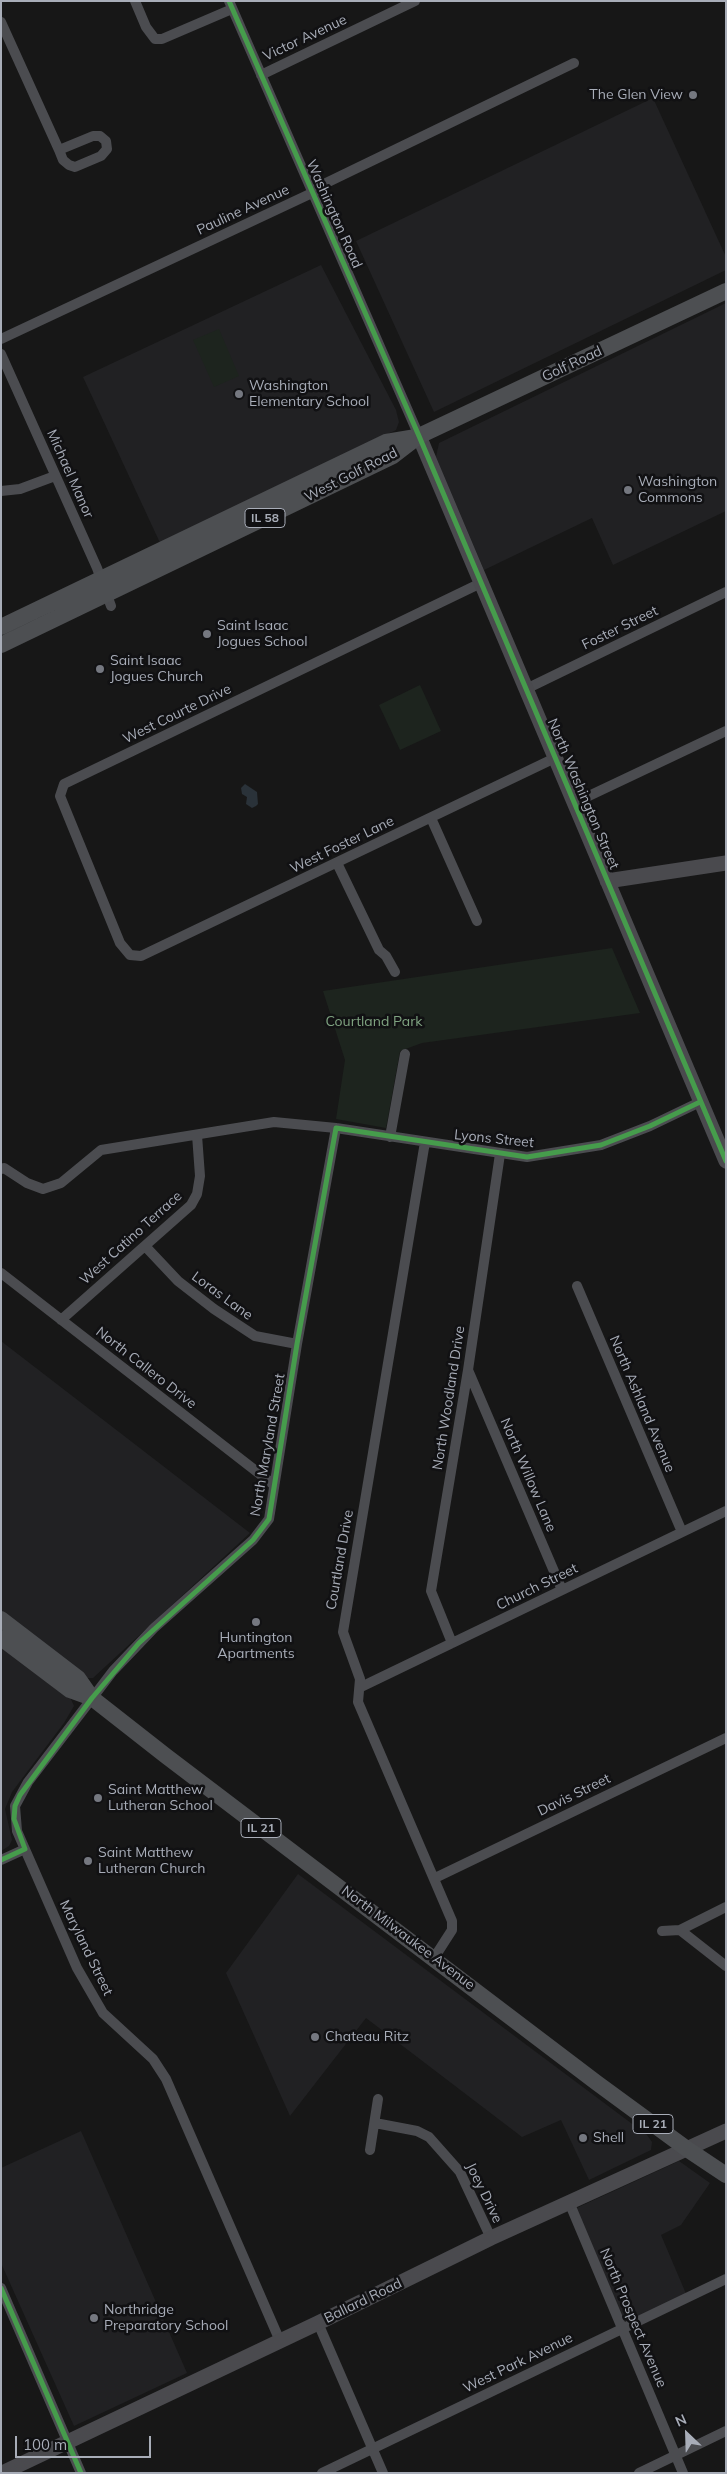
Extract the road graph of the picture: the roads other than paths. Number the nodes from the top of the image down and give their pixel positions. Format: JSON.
{"nodes":[{"id":1,"x":135,"y":1,"type":"edge"},
{"id":2,"x":415,"y":1,"type":"edge"},
{"id":3,"x":230,"y":5,"type":"edge"},
{"id":4,"x":2,"y":25,"type":"edge"},
{"id":5,"x":574,"y":63,"type":"dead end"},
{"id":6,"x":261,"y":75,"type":"junction"},
{"id":7,"x":59,"y":150,"type":"dead end"},
{"id":8,"x":312,"y":193,"type":"junction"},
{"id":9,"x":726,"y":291,"type":"edge"},
{"id":10,"x":1,"y":340,"type":"edge"},
{"id":11,"x":1,"y":354,"type":"edge"},
{"id":12,"x":419,"y":436,"type":"junction"},
{"id":13,"x":55,"y":476,"type":"junction"},
{"id":14,"x":1,"y":491,"type":"edge"},
{"id":15,"x":481,"y":583,"type":"junction"},
{"id":16,"x":726,"y":592,"type":"edge"},
{"id":17,"x":106,"y":593,"type":"junction"},
{"id":18,"x":1,"y":626,"type":"edge"},
{"id":19,"x":1,"y":645,"type":"edge"},
{"id":20,"x":526,"y":689,"type":"junction"},
{"id":21,"x":726,"y":731,"type":"edge"},
{"id":22,"x":555,"y":758,"type":"junction"},
{"id":23,"x":574,"y":804,"type":"junction"},
{"id":24,"x":431,"y":818,"type":"junction"},
{"id":25,"x":337,"y":863,"type":"junction"},
{"id":26,"x":726,"y":863,"type":"edge"},
{"id":27,"x":607,"y":881,"type":"junction"},
{"id":28,"x":478,"y":921,"type":"dead end"},
{"id":29,"x":141,"y":956,"type":"joint"},
{"id":30,"x":394,"y":972,"type":"dead end"},
{"id":31,"x":405,"y":1054,"type":"dead end"},
{"id":32,"x":700,"y":1102,"type":"junction"},
{"id":33,"x":336,"y":1128,"type":"junction"},
{"id":34,"x":197,"y":1135,"type":"junction"},
{"id":35,"x":390,"y":1137,"type":"junction"},
{"id":36,"x":425,"y":1142,"type":"junction"},
{"id":37,"x":500,"y":1154,"type":"junction"},
{"id":38,"x":726,"y":1161,"type":"edge"},
{"id":39,"x":1,"y":1169,"type":"edge"},
{"id":40,"x":145,"y":1246,"type":"junction"},
{"id":41,"x":1,"y":1273,"type":"edge"},
{"id":42,"x":577,"y":1286,"type":"dead end"},
{"id":43,"x":61,"y":1320,"type":"junction"},
{"id":44,"x":297,"y":1344,"type":"junction"},
{"id":45,"x":468,"y":1370,"type":"junction"},
{"id":46,"x":274,"y":1485,"type":"junction"},
{"id":47,"x":726,"y":1511,"type":"edge"},
{"id":48,"x":682,"y":1532,"type":"junction"},
{"id":49,"x":562,"y":1590,"type":"junction"},
{"id":50,"x":1,"y":1619,"type":"edge"},
{"id":51,"x":1,"y":1638,"type":"edge"},
{"id":52,"x":452,"y":1643,"type":"junction"},
{"id":53,"x":361,"y":1687,"type":"junction"},
{"id":54,"x":92,"y":1698,"type":"junction"},
{"id":55,"x":726,"y":1738,"type":"edge"},
{"id":56,"x":25,"y":1849,"type":"junction"},
{"id":57,"x":1,"y":1860,"type":"edge"},
{"id":58,"x":435,"y":1878,"type":"junction"},
{"id":59,"x":726,"y":1908,"type":"edge"},
{"id":60,"x":662,"y":1930,"type":"dead end"},
{"id":61,"x":680,"y":1930,"type":"junction"},
{"id":62,"x":434,"y":1958,"type":"junction"},
{"id":63,"x":726,"y":1966,"type":"edge"},
{"id":64,"x":378,"y":2099,"type":"dead end"},
{"id":65,"x":375,"y":2123,"type":"junction"},
{"id":66,"x":726,"y":2131,"type":"edge"},
{"id":67,"x":687,"y":2149,"type":"junction"},
{"id":68,"x":370,"y":2150,"type":"dead end"},
{"id":69,"x":726,"y":2175,"type":"edge"},
{"id":70,"x":569,"y":2202,"type":"junction"},
{"id":71,"x":491,"y":2238,"type":"junction"},
{"id":72,"x":726,"y":2279,"type":"edge"},
{"id":73,"x":1,"y":2288,"type":"edge"},
{"id":74,"x":318,"y":2323,"type":"junction"},
{"id":75,"x":623,"y":2328,"type":"junction"},
{"id":76,"x":280,"y":2341,"type":"junction"},
{"id":77,"x":726,"y":2431,"type":"edge"},
{"id":78,"x":67,"y":2441,"type":"junction"},
{"id":79,"x":372,"y":2448,"type":"junction"},
{"id":80,"x":675,"y":2455,"type":"junction"},
{"id":81,"x":2,"y":2473,"type":"edge"},
{"id":82,"x":80,"y":2473,"type":"edge"},
{"id":83,"x":322,"y":2473,"type":"edge"},
{"id":84,"x":383,"y":2473,"type":"edge"},
{"id":85,"x":639,"y":2473,"type":"edge"},
{"id":86,"x":683,"y":2473,"type":"edge"}],
"edges":[{"from":1,"to":3,"type":"street"},
{"from":2,"to":6,"type":"street","name":"Victor Avenue"},
{"from":3,"to":6,"type":"street","name":"Washington Road"},
{"from":4,"to":7,"type":"street"},
{"from":5,"to":8,"type":"street","name":"Pauline Avenue"},
{"from":6,"to":8,"type":"street","name":"Washington Road"},
{"from":8,"to":10,"type":"street","name":"Pauline Avenue"},
{"from":8,"to":12,"type":"street","name":"Washington Road"},
{"from":9,"to":12,"type":"main road","name":"Golf Road","number":"IL 58"},
{"from":11,"to":13,"type":"street","name":"Michael Manor"},
{"from":12,"to":15,"type":"street","name":"North Washington Street"},
{"from":12,"to":17,"type":"main road","name":"West Golf Road","number":"IL 58"},
{"from":13,"to":14,"type":"street"},
{"from":13,"to":17,"type":"street","name":"Michael Manor"},
{"from":15,"to":20,"type":"street","name":"North Washington Street"},
{"from":15,"to":29,"type":"street","name":"West Courte Drive"},
{"from":16,"to":20,"type":"street","name":"Foster Street"},
{"from":17,"to":18,"type":"main road","name":"West Golf Road","number":"IL 58"},
{"from":17,"to":19,"type":"main road","name":"West Golf Road","number":"IL 58"},
{"from":20,"to":22,"type":"street","name":"North Washington Street"},
{"from":21,"to":23,"type":"street"},
{"from":22,"to":23,"type":"street","name":"North Washington Street"},
{"from":22,"to":24,"type":"street","name":"West Foster Lane"},
{"from":23,"to":27,"type":"street","name":"North Washington Street"},
{"from":24,"to":25,"type":"street","name":"West Foster Lane"},
{"from":24,"to":28,"type":"street"},
{"from":25,"to":29,"type":"street","name":"West Foster Lane"},
{"from":25,"to":30,"type":"street"},
{"from":26,"to":27,"type":"street"},
{"from":27,"to":32,"type":"street","name":"North Washington Street"},
{"from":31,"to":35,"type":"street"},
{"from":32,"to":37,"type":"street","name":"Lyons Street"},
{"from":32,"to":38,"type":"street","name":"North Washington Street"},
{"from":33,"to":34,"type":"street","name":"Lyons Street"},
{"from":33,"to":35,"type":"street","name":"Lyons Street"},
{"from":33,"to":44,"type":"street","name":"North Maryland Street"},
{"from":34,"to":39,"type":"street","name":"Lyons Street"},
{"from":34,"to":40,"type":"street","name":"West Catino Terrace"},
{"from":35,"to":36,"type":"street","name":"Lyons Street"},
{"from":36,"to":37,"type":"street","name":"Lyons Street"},
{"from":36,"to":53,"type":"street","name":"Courtland Drive"},
{"from":37,"to":45,"type":"street","name":"North Woodland Drive"},
{"from":40,"to":43,"type":"street","name":"West Catino Terrace"},
{"from":40,"to":44,"type":"street","name":"Loras Lane"},
{"from":41,"to":43,"type":"street","name":"North Callero Drive"},
{"from":42,"to":48,"type":"street","name":"North Ashland Avenue"},
{"from":43,"to":46,"type":"street","name":"North Callero Drive"},
{"from":44,"to":46,"type":"street","name":"North Maryland Street"},
{"from":45,"to":49,"type":"street","name":"North Willow Lane"},
{"from":45,"to":52,"type":"street","name":"North Woodland Drive"},
{"from":46,"to":54,"type":"street","name":"North Maryland Street"},
{"from":47,"to":48,"type":"street","name":"Church Street"},
{"from":48,"to":49,"type":"street","name":"Church Street"},
{"from":49,"to":52,"type":"street","name":"Church Street"},
{"from":50,"to":54,"type":"main road","name":"North Milwaukee Avenue","number":"IL 21"},
{"from":51,"to":54,"type":"main road","name":"North Milwaukee Avenue","number":"IL 21"},
{"from":52,"to":53,"type":"street","name":"Church Street"},
{"from":53,"to":58,"type":"street","name":"Courtland Drive"},
{"from":54,"to":56,"type":"street","name":"Maryland Street"},
{"from":54,"to":62,"type":"main road","name":"North Milwaukee Avenue","number":"IL 21"},
{"from":55,"to":58,"type":"street","name":"Davis Street"},
{"from":56,"to":57,"type":"street"},
{"from":56,"to":76,"type":"street","name":"Maryland Street"},
{"from":58,"to":62,"type":"street","name":"Courtland Drive"},
{"from":59,"to":61,"type":"street"},
{"from":60,"to":61,"type":"street"},
{"from":61,"to":63,"type":"street"},
{"from":62,"to":67,"type":"main road","name":"North Milwaukee Avenue","number":"IL 21"},
{"from":64,"to":65,"type":"street"},
{"from":65,"to":68,"type":"street"},
{"from":65,"to":71,"type":"street","name":"Joey Drive"},
{"from":66,"to":67,"type":"street","name":"Ballard Road"},
{"from":67,"to":69,"type":"main road","name":"North Milwaukee Avenue","number":"IL 21"},
{"from":67,"to":70,"type":"street","name":"Ballard Road"},
{"from":70,"to":71,"type":"street","name":"Ballard Road"},
{"from":70,"to":75,"type":"street","name":"North Prospect Avenue"},
{"from":71,"to":74,"type":"street","name":"Ballard Road"},
{"from":72,"to":75,"type":"street","name":"West Park Avenue"},
{"from":73,"to":78,"type":"street"},
{"from":74,"to":76,"type":"street","name":"Ballard Road"},
{"from":74,"to":79,"type":"street"},
{"from":75,"to":79,"type":"street","name":"West Park Avenue"},
{"from":75,"to":80,"type":"street","name":"North Prospect Avenue"},
{"from":76,"to":78,"type":"street","name":"Ballard Road"},
{"from":77,"to":80,"type":"street"},
{"from":78,"to":81,"type":"street","name":"Ballard Road"},
{"from":78,"to":82,"type":"street"},
{"from":79,"to":83,"type":"street","name":"West Park Avenue"},
{"from":79,"to":84,"type":"street"},
{"from":80,"to":85,"type":"street"},
{"from":80,"to":86,"type":"street","name":"North Prospect Avenue"}]}
